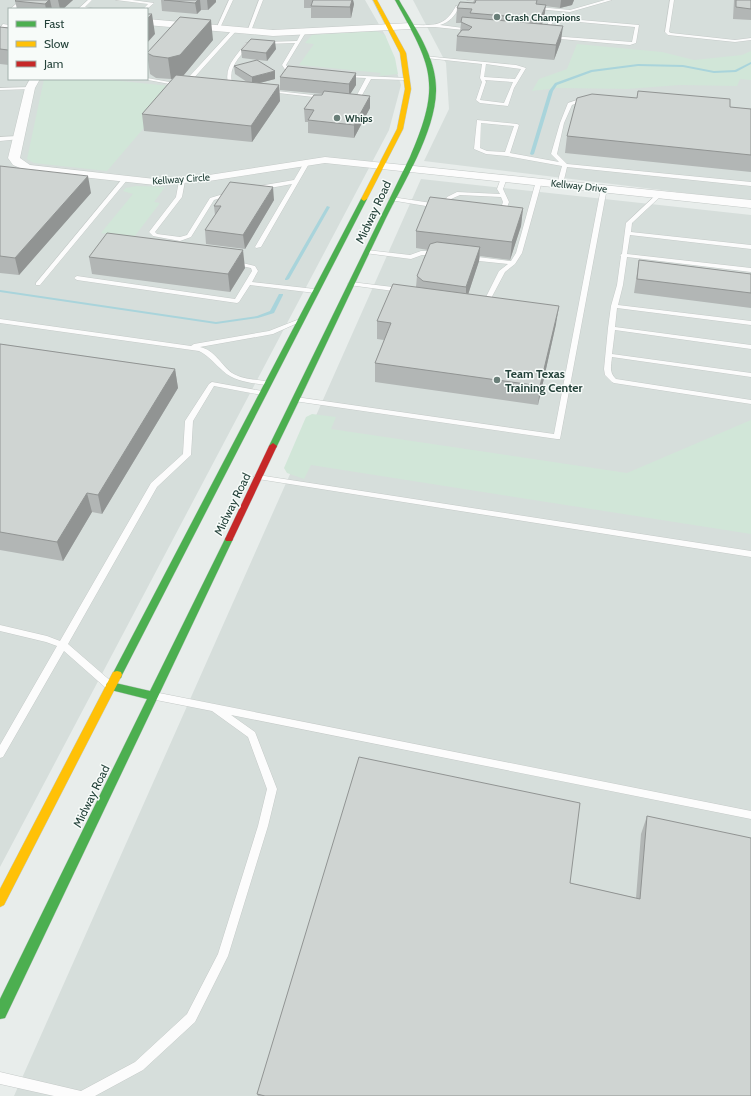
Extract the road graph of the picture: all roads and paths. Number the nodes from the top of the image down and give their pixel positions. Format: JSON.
{"nodes":[{"id":1,"x":24,"y":0,"type":"edge"},
{"id":2,"x":90,"y":0,"type":"edge"},
{"id":3,"x":118,"y":0,"type":"edge"},
{"id":4,"x":231,"y":0,"type":"edge"},
{"id":5,"x":261,"y":0,"type":"edge"},
{"id":6,"x":375,"y":0,"type":"edge"},
{"id":7,"x":397,"y":0,"type":"edge"},
{"id":8,"x":469,"y":0,"type":"edge"},
{"id":9,"x":503,"y":0,"type":"edge"},
{"id":10,"x":525,"y":0,"type":"edge"},
{"id":11,"x":610,"y":0,"type":"edge"},
{"id":12,"x":672,"y":0,"type":"edge"},
{"id":13,"x":457,"y":7,"type":"edge"},
{"id":14,"x":13,"y":8,"type":"edge"},
{"id":15,"x":80,"y":8,"type":"edge"},
{"id":16,"x":146,"y":8,"type":"edge"},
{"id":17,"x":148,"y":22,"type":"edge"},
{"id":18,"x":8,"y":26,"type":"edge"},
{"id":19,"x":410,"y":26,"type":"junction"},
{"id":20,"x":435,"y":26,"type":"junction"},
{"id":21,"x":390,"y":27,"type":"junction"},
{"id":22,"x":218,"y":28,"type":"junction"},
{"id":23,"x":0,"y":30,"type":"edge"},
{"id":24,"x":234,"y":30,"type":"junction"},
{"id":25,"x":249,"y":31,"type":"junction"},
{"id":26,"x":476,"y":31,"type":"edge"},
{"id":27,"x":304,"y":32,"type":"junction"},
{"id":28,"x":536,"y":36,"type":"edge"},
{"id":29,"x":544,"y":37,"type":"junction"},
{"id":30,"x":751,"y":39,"type":"edge"},
{"id":31,"x":298,"y":42,"type":"junction"},
{"id":32,"x":426,"y":57,"type":"junction"},
{"id":33,"x":484,"y":62,"type":"junction"},
{"id":34,"x":303,"y":72,"type":"edge"},
{"id":35,"x":340,"y":75,"type":"edge"},
{"id":36,"x":369,"y":78,"type":"junction"},
{"id":37,"x":482,"y":78,"type":"junction"},
{"id":38,"x":406,"y":79,"type":"junction"},
{"id":39,"x":148,"y":80,"type":"edge"},
{"id":40,"x":516,"y":81,"type":"junction"},
{"id":41,"x":32,"y":83,"type":"edge"},
{"id":42,"x":240,"y":88,"type":"edge"},
{"id":43,"x":0,"y":89,"type":"edge"},
{"id":44,"x":263,"y":90,"type":"edge"},
{"id":45,"x":326,"y":97,"type":"edge"},
{"id":46,"x":594,"y":98,"type":"edge"},
{"id":47,"x":349,"y":100,"type":"edge"},
{"id":48,"x":18,"y":138,"type":"junction"},
{"id":49,"x":0,"y":139,"type":"edge"},
{"id":50,"x":507,"y":154,"type":"junction"},
{"id":51,"x":307,"y":162,"type":"junction"},
{"id":52,"x":565,"y":164,"type":"junction"},
{"id":53,"x":380,"y":165,"type":"junction"},
{"id":54,"x":408,"y":167,"type":"junction"},
{"id":55,"x":504,"y":178,"type":"junction"},
{"id":56,"x":125,"y":179,"type":"junction"},
{"id":57,"x":297,"y":180,"type":"junction"},
{"id":58,"x":182,"y":181,"type":"junction"},
{"id":59,"x":539,"y":182,"type":"junction"},
{"id":60,"x":560,"y":184,"type":"junction"},
{"id":61,"x":751,"y":184,"type":"edge"},
{"id":62,"x":604,"y":188,"type":"junction"},
{"id":63,"x":253,"y":190,"type":"edge"},
{"id":64,"x":238,"y":193,"type":"edge"},
{"id":65,"x":660,"y":194,"type":"junction"},
{"id":66,"x":504,"y":196,"type":"junction"},
{"id":67,"x":392,"y":199,"type":"junction"},
{"id":68,"x":751,"y":204,"type":"edge"},
{"id":69,"x":444,"y":209,"type":"junction"},
{"id":70,"x":451,"y":210,"type":"edge"},
{"id":71,"x":492,"y":214,"type":"edge"},
{"id":72,"x":627,"y":233,"type":"junction"},
{"id":73,"x":258,"y":247,"type":"dead end"},
{"id":74,"x":751,"y":247,"type":"edge"},
{"id":75,"x":367,"y":252,"type":"junction"},
{"id":76,"x":443,"y":254,"type":"edge"},
{"id":77,"x":623,"y":255,"type":"junction"},
{"id":78,"x":466,"y":257,"type":"edge"},
{"id":79,"x":230,"y":262,"type":"edge"},
{"id":80,"x":513,"y":263,"type":"junction"},
{"id":81,"x":751,"y":270,"type":"edge"},
{"id":82,"x":77,"y":278,"type":"dead end"},
{"id":83,"x":248,"y":283,"type":"junction"},
{"id":84,"x":38,"y":284,"type":"dead end"},
{"id":85,"x":351,"y":284,"type":"junction"},
{"id":86,"x":315,"y":291,"type":"junction"},
{"id":87,"x":406,"y":293,"type":"edge"},
{"id":88,"x":614,"y":306,"type":"junction"},
{"id":89,"x":481,"y":307,"type":"edge"},
{"id":90,"x":0,"y":321,"type":"edge"},
{"id":91,"x":299,"y":321,"type":"junction"},
{"id":92,"x":751,"y":323,"type":"edge"},
{"id":93,"x":611,"y":328,"type":"junction"},
{"id":94,"x":186,"y":347,"type":"junction"},
{"id":95,"x":751,"y":347,"type":"edge"},
{"id":96,"x":608,"y":355,"type":"junction"},
{"id":97,"x":751,"y":374,"type":"edge"},
{"id":98,"x":267,"y":384,"type":"junction"},
{"id":99,"x":262,"y":393,"type":"junction"},
{"id":100,"x":276,"y":395,"type":"dead end"},
{"id":101,"x":293,"y":398,"type":"junction"},
{"id":102,"x":751,"y":402,"type":"edge"},
{"id":103,"x":258,"y":477,"type":"junction"},
{"id":104,"x":751,"y":554,"type":"edge"},
{"id":105,"x":0,"y":628,"type":"edge"},
{"id":106,"x":63,"y":645,"type":"junction"},
{"id":107,"x":111,"y":686,"type":"junction"},
{"id":108,"x":153,"y":696,"type":"junction"},
{"id":109,"x":212,"y":708,"type":"junction"},
{"id":110,"x":0,"y":754,"type":"edge"},
{"id":111,"x":751,"y":816,"type":"edge"},
{"id":112,"x":0,"y":902,"type":"edge"},
{"id":113,"x":0,"y":1013,"type":"edge"},
{"id":114,"x":0,"y":1078,"type":"edge"},
{"id":115,"x":80,"y":1096,"type":"edge"},
{"id":116,"x":83,"y":1096,"type":"edge"}],
"edges":[{"from":1,"to":14,"type":"lane"},
{"from":2,"to":15,"type":"lane"},
{"from":3,"to":16,"type":"lane"},
{"from":4,"to":22,"type":"lane"},
{"from":5,"to":25,"type":"lane"},
{"from":6,"to":21,"type":"main road","name":"Midway Road"},
{"from":7,"to":19,"type":"main road","name":"Midway Road"},
{"from":8,"to":9,"type":"lane"},
{"from":10,"to":11,"type":"lane"},
{"from":12,"to":30,"type":"lane"},
{"from":13,"to":20,"type":"lane"},
{"from":17,"to":22,"type":"street"},
{"from":18,"to":23,"type":"lane"},
{"from":19,"to":20,"type":"lane"},
{"from":19,"to":21,"type":"street"},
{"from":19,"to":32,"type":"main road","name":"Midway Road"},
{"from":20,"to":26,"type":"lane"},
{"from":21,"to":27,"type":"street"},
{"from":21,"to":38,"type":"main road","name":"Midway Road"},
{"from":22,"to":24,"type":"street"},
{"from":24,"to":25,"type":"street"},
{"from":24,"to":39,"type":"lane"},
{"from":25,"to":27,"type":"street"},
{"from":27,"to":31,"type":"lane"},
{"from":28,"to":29,"type":"lane"},
{"from":29,"to":29,"type":"lane"},
{"from":31,"to":34,"type":"lane"},
{"from":31,"to":42,"type":"lane"},
{"from":32,"to":33,"type":"lane"},
{"from":32,"to":54,"type":"main road","name":"Midway Road"},
{"from":33,"to":37,"type":"lane"},
{"from":33,"to":40,"type":"lane"},
{"from":35,"to":36,"type":"lane"},
{"from":36,"to":38,"type":"lane"},
{"from":36,"to":47,"type":"lane"},
{"from":37,"to":40,"type":"lane"},
{"from":37,"to":40,"type":"lane"},
{"from":38,"to":53,"type":"main road","name":"Midway Road"},
{"from":41,"to":43,"type":"lane"},
{"from":41,"to":48,"type":"street","name":"Kellway Circle"},
{"from":44,"to":45,"type":"lane"},
{"from":46,"to":52,"type":"lane"},
{"from":48,"to":49,"type":"lane"},
{"from":48,"to":56,"type":"street","name":"Kellway Circle"},
{"from":50,"to":50,"type":"lane"},
{"from":50,"to":52,"type":"lane"},
{"from":51,"to":53,"type":"street","name":"Kellway Circle"},
{"from":51,"to":57,"type":"lane"},
{"from":51,"to":58,"type":"street","name":"Kellway Circle"},
{"from":52,"to":60,"type":"lane"},
{"from":52,"to":61,"type":"lane"},
{"from":53,"to":54,"type":"street","name":"Kellway Circle"},
{"from":53,"to":86,"type":"main road","name":"Midway Road"},
{"from":54,"to":55,"type":"street","name":"Kellway Drive"},
{"from":54,"to":67,"type":"main road","name":"Midway Road"},
{"from":55,"to":59,"type":"street","name":"Kellway Drive"},
{"from":55,"to":66,"type":"lane"},
{"from":56,"to":58,"type":"street","name":"Kellway Circle"},
{"from":56,"to":84,"type":"lane"},
{"from":57,"to":63,"type":"lane"},
{"from":57,"to":73,"type":"lane"},
{"from":58,"to":64,"type":"lane"},
{"from":59,"to":60,"type":"street","name":"Kellway Drive"},
{"from":59,"to":80,"type":"lane"},
{"from":60,"to":62,"type":"street","name":"Kellway Drive"},
{"from":62,"to":65,"type":"street","name":"Kellway Drive"},
{"from":62,"to":101,"type":"lane"},
{"from":65,"to":68,"type":"street","name":"Kellway Drive"},
{"from":65,"to":72,"type":"lane"},
{"from":66,"to":69,"type":"lane"},
{"from":66,"to":71,"type":"lane"},
{"from":67,"to":69,"type":"lane"},
{"from":67,"to":75,"type":"main road","name":"Midway Road"},
{"from":69,"to":70,"type":"lane"},
{"from":72,"to":74,"type":"lane"},
{"from":72,"to":77,"type":"lane"},
{"from":75,"to":76,"type":"lane"},
{"from":75,"to":85,"type":"main road","name":"Midway Road"},
{"from":77,"to":81,"type":"lane"},
{"from":77,"to":88,"type":"lane"},
{"from":78,"to":80,"type":"lane"},
{"from":79,"to":83,"type":"lane"},
{"from":80,"to":89,"type":"lane"},
{"from":82,"to":83,"type":"lane"},
{"from":83,"to":86,"type":"lane"},
{"from":85,"to":87,"type":"lane"},
{"from":85,"to":101,"type":"main road","name":"Midway Road"},
{"from":86,"to":91,"type":"main road","name":"Midway Road"},
{"from":88,"to":92,"type":"lane"},
{"from":88,"to":93,"type":"lane"},
{"from":90,"to":94,"type":"lane"},
{"from":91,"to":94,"type":"lane"},
{"from":91,"to":98,"type":"main road","name":"Midway Road"},
{"from":93,"to":95,"type":"lane"},
{"from":93,"to":96,"type":"lane"},
{"from":94,"to":98,"type":"lane"},
{"from":96,"to":97,"type":"lane"},
{"from":96,"to":102,"type":"lane"},
{"from":98,"to":99,"type":"main road","name":"Midway Road"},
{"from":99,"to":100,"type":"main road"},
{"from":99,"to":106,"type":"lane"},
{"from":99,"to":107,"type":"main road","name":"Midway Road"},
{"from":101,"to":103,"type":"main road","name":"Midway Road"},
{"from":103,"to":104,"type":"lane"},
{"from":103,"to":108,"type":"main road","name":"Midway Road"},
{"from":105,"to":106,"type":"lane"},
{"from":106,"to":107,"type":"lane"},
{"from":106,"to":110,"type":"lane"},
{"from":107,"to":108,"type":"main road"},
{"from":107,"to":112,"type":"main road","name":"Midway Road"},
{"from":108,"to":109,"type":"lane"},
{"from":108,"to":113,"type":"main road","name":"Midway Road"},
{"from":109,"to":111,"type":"lane"},
{"from":109,"to":116,"type":"lane"},
{"from":114,"to":115,"type":"lane"}]}
